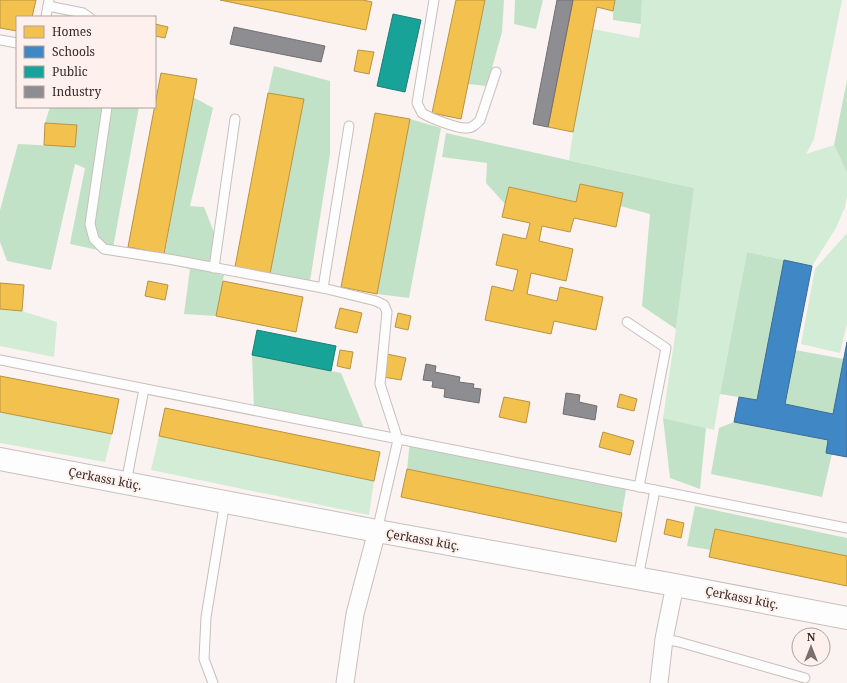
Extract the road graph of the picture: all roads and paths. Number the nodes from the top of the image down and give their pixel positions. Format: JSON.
{"nodes":[{"id":1,"x":434,"y":0,"type":"edge"},
{"id":2,"x":49,"y":3,"type":"edge"},
{"id":3,"x":46,"y":16,"type":"edge"},
{"id":4,"x":88,"y":16,"type":"edge"},
{"id":5,"x":0,"y":40,"type":"edge"},
{"id":6,"x":16,"y":43,"type":"edge"},
{"id":7,"x":496,"y":72,"type":"dead end"},
{"id":8,"x":107,"y":108,"type":"edge"},
{"id":9,"x":235,"y":118,"type":"dead end"},
{"id":10,"x":349,"y":126,"type":"dead end"},
{"id":11,"x":214,"y":268,"type":"junction"},
{"id":12,"x":323,"y":288,"type":"junction"},
{"id":13,"x":627,"y":322,"type":"dead end"},
{"id":14,"x":0,"y":360,"type":"edge"},
{"id":15,"x":144,"y":389,"type":"junction"},
{"id":16,"x":398,"y":440,"type":"junction"},
{"id":17,"x":0,"y":459,"type":"edge"},
{"id":18,"x":126,"y":483,"type":"junction"},
{"id":19,"x":639,"y":487,"type":"junction"},
{"id":20,"x":655,"y":490,"type":"junction"},
{"id":21,"x":225,"y":501,"type":"junction"},
{"id":22,"x":847,"y":528,"type":"edge"},
{"id":23,"x":377,"y":531,"type":"junction"},
{"id":24,"x":638,"y":578,"type":"junction"},
{"id":25,"x":675,"y":585,"type":"junction"},
{"id":26,"x":847,"y":618,"type":"edge"},
{"id":27,"x":664,"y":639,"type":"junction"},
{"id":28,"x":806,"y":678,"type":"dead end"},
{"id":29,"x":213,"y":683,"type":"edge"},
{"id":30,"x":345,"y":683,"type":"edge"},
{"id":31,"x":658,"y":683,"type":"edge"}],
"edges":[{"from":1,"to":7,"type":"lane"},
{"from":2,"to":3,"type":"lane"},
{"from":2,"to":4,"type":"lane"},
{"from":5,"to":6,"type":"lane"},
{"from":8,"to":11,"type":"lane"},
{"from":9,"to":11,"type":"lane"},
{"from":10,"to":12,"type":"lane"},
{"from":11,"to":12,"type":"lane"},
{"from":12,"to":16,"type":"lane"},
{"from":13,"to":19,"type":"lane"},
{"from":14,"to":15,"type":"lane"},
{"from":15,"to":16,"type":"lane"},
{"from":15,"to":18,"type":"lane"},
{"from":16,"to":19,"type":"lane"},
{"from":16,"to":23,"type":"lane"},
{"from":17,"to":18,"type":"street","name":"Çerkassı küç."},
{"from":18,"to":21,"type":"street","name":"Çerkassı küç."},
{"from":19,"to":20,"type":"lane"},
{"from":20,"to":22,"type":"lane"},
{"from":20,"to":24,"type":"lane"},
{"from":21,"to":23,"type":"street","name":"Çerkassı küç."},
{"from":21,"to":29,"type":"lane"},
{"from":23,"to":24,"type":"street","name":"Çerkassı küç."},
{"from":23,"to":30,"type":"street"},
{"from":24,"to":25,"type":"street","name":"Çerkassı küç."},
{"from":25,"to":26,"type":"street","name":"Çerkassı küç."},
{"from":25,"to":27,"type":"street"},
{"from":27,"to":28,"type":"lane"},
{"from":27,"to":31,"type":"street"}]}
